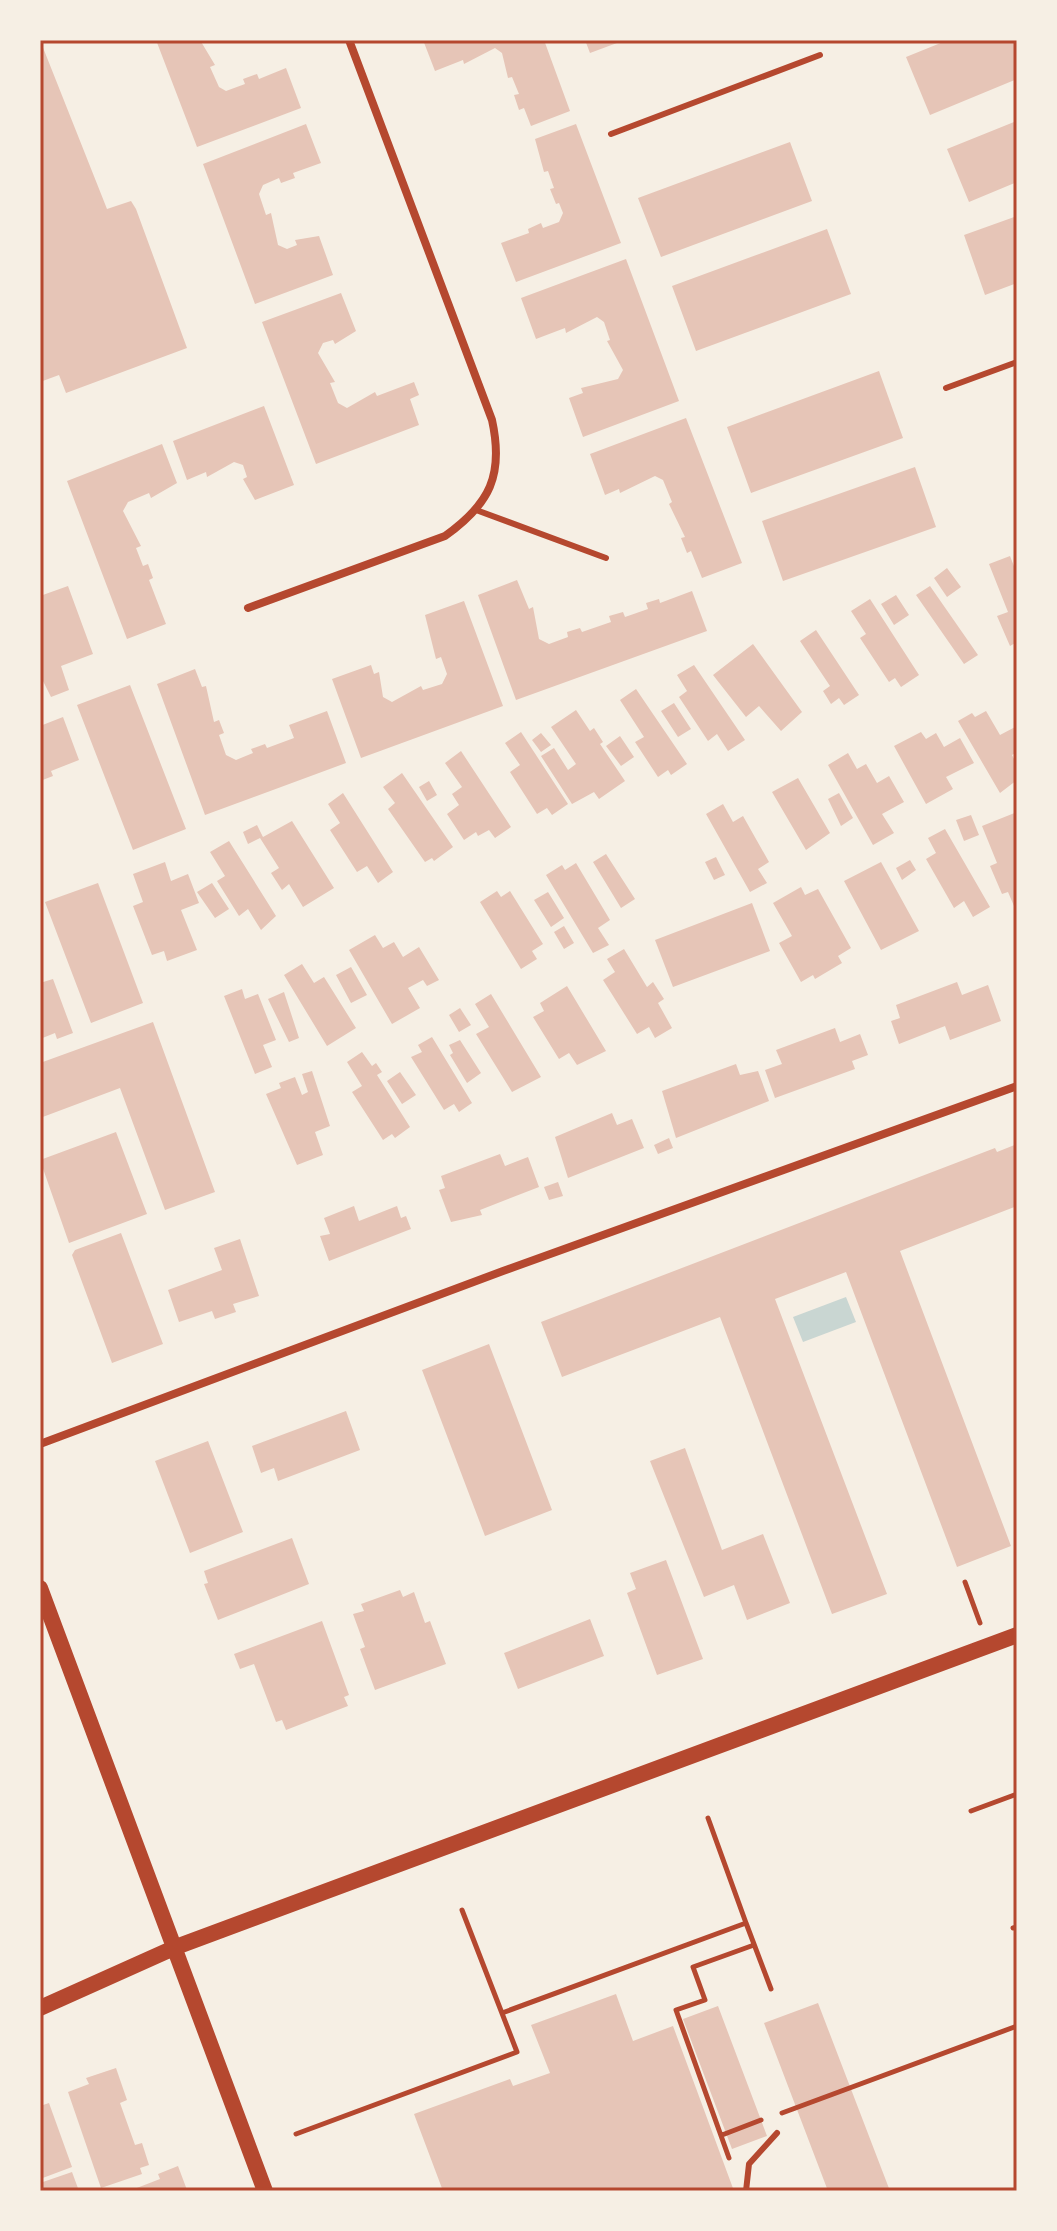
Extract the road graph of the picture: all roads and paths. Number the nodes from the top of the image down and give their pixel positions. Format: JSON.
{"nodes":[{"id":1,"x":349,"y":40,"type":"edge"},
{"id":2,"x":820,"y":55,"type":"dead end"},
{"id":3,"x":611,"y":134,"type":"dead end"},
{"id":4,"x":1017,"y":362,"type":"edge"},
{"id":5,"x":946,"y":388,"type":"dead end"},
{"id":6,"x":476,"y":510,"type":"junction"},
{"id":7,"x":606,"y":558,"type":"dead end"},
{"id":8,"x":248,"y":608,"type":"dead end"},
{"id":9,"x":1017,"y":1086,"type":"edge"},
{"id":10,"x":40,"y":1444,"type":"edge"},
{"id":11,"x":965,"y":1582,"type":"dead end"},
{"id":12,"x":40,"y":1588,"type":"edge"},
{"id":13,"x":1017,"y":1635,"type":"edge"},
{"id":14,"x":988,"y":1645,"type":"junction"},
{"id":15,"x":1017,"y":1794,"type":"edge"},
{"id":16,"x":971,"y":1811,"type":"dead end"},
{"id":17,"x":708,"y":1818,"type":"dead end"},
{"id":18,"x":462,"y":1910,"type":"dead end"},
{"id":19,"x":746,"y":1923,"type":"junction"},
{"id":20,"x":754,"y":1945,"type":"junction"},
{"id":21,"x":176,"y":1947,"type":"junction"},
{"id":22,"x":771,"y":1989,"type":"dead end"},
{"id":23,"x":40,"y":2008,"type":"edge"},
{"id":24,"x":502,"y":2013,"type":"junction"},
{"id":25,"x":1017,"y":2026,"type":"edge"},
{"id":26,"x":777,"y":2133,"type":"dead end"},
{"id":27,"x":296,"y":2134,"type":"dead end"},
{"id":28,"x":265,"y":2191,"type":"edge"},
{"id":29,"x":746,"y":2191,"type":"edge"}],
"edges":[{"from":1,"to":6,"type":"street"},
{"from":2,"to":3,"type":"lane"},
{"from":4,"to":5,"type":"lane"},
{"from":6,"to":7,"type":"lane"},
{"from":6,"to":8,"type":"street"},
{"from":9,"to":10,"type":"street"},
{"from":11,"to":14,"type":"path"},
{"from":12,"to":21,"type":"main road"},
{"from":13,"to":14,"type":"main road"},
{"from":14,"to":21,"type":"main road"},
{"from":15,"to":16,"type":"path"},
{"from":17,"to":19,"type":"path"},
{"from":18,"to":24,"type":"path"},
{"from":19,"to":20,"type":"path"},
{"from":19,"to":24,"type":"path"},
{"from":20,"to":22,"type":"path"},
{"from":20,"to":25,"type":"path"},
{"from":21,"to":23,"type":"main road"},
{"from":21,"to":28,"type":"main road"},
{"from":24,"to":27,"type":"path"},
{"from":26,"to":29,"type":"lane"}]}
